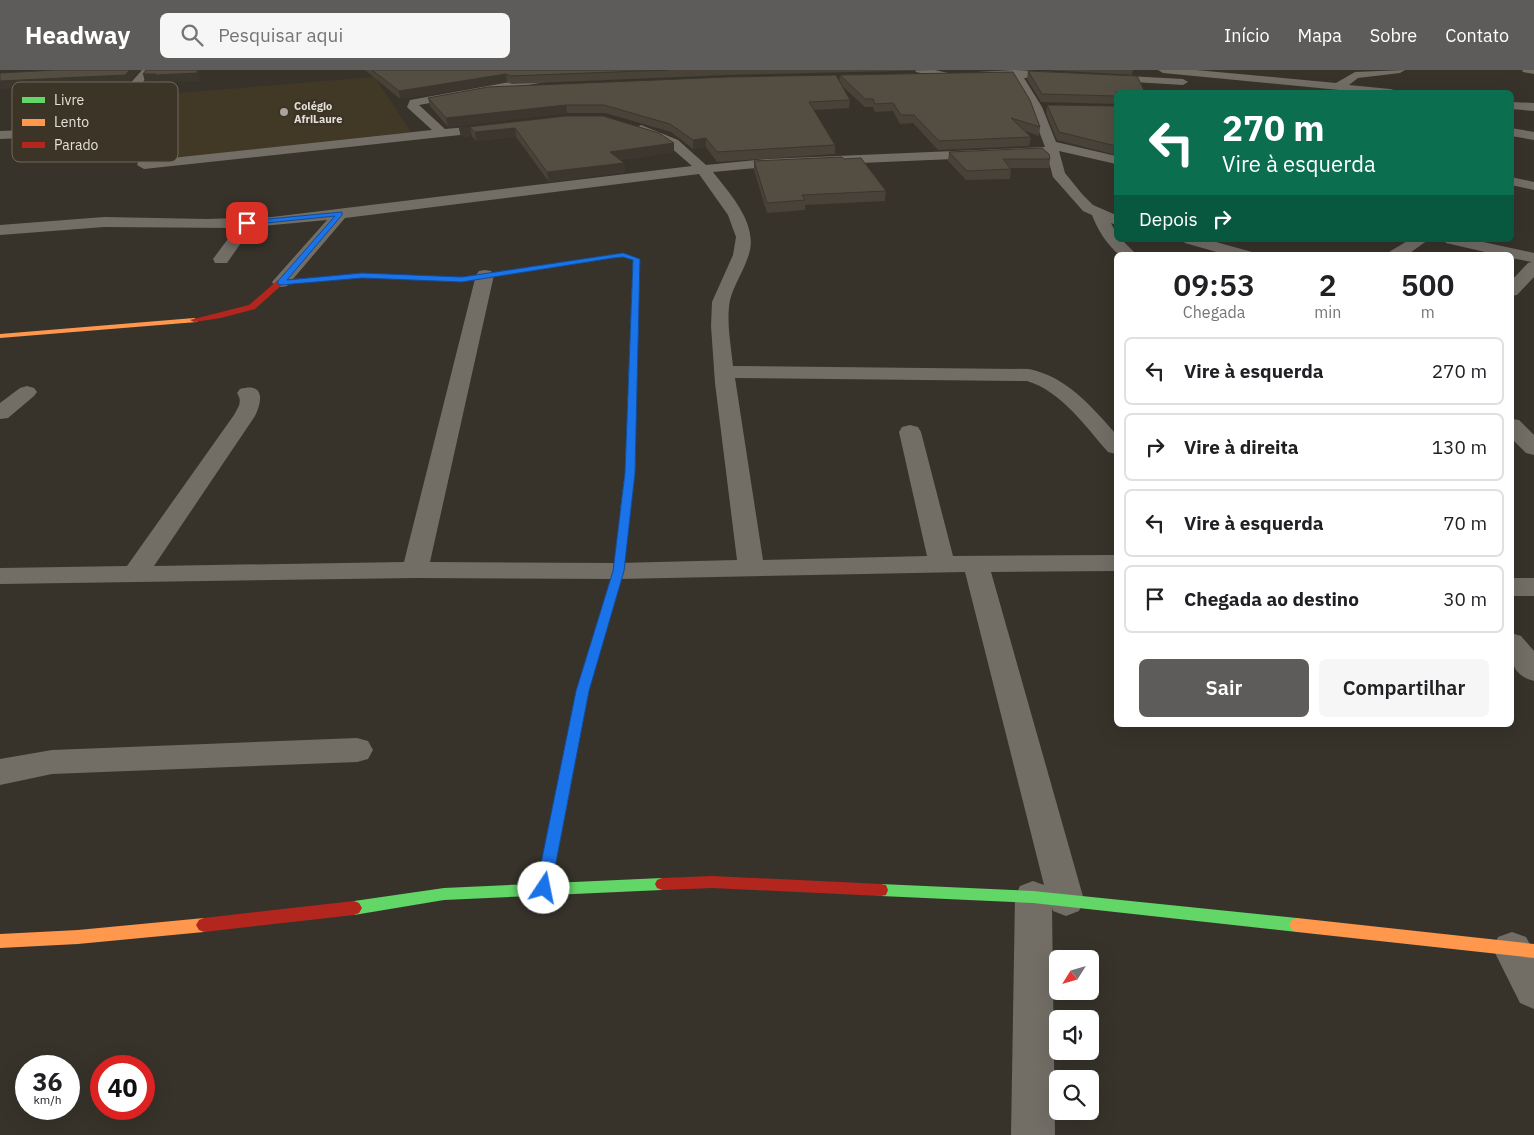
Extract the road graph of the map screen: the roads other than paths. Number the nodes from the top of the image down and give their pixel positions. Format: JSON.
{"nodes":[{"id":1,"x":148,"y":70,"type":"edge"},
{"id":2,"x":594,"y":70,"type":"edge"},
{"id":3,"x":920,"y":70,"type":"edge"},
{"id":4,"x":1162,"y":70,"type":"edge"},
{"id":5,"x":1400,"y":70,"type":"edge"},
{"id":6,"x":1527,"y":70,"type":"edge"},
{"id":7,"x":1534,"y":71,"type":"edge"},
{"id":8,"x":1018,"y":73,"type":"edge"},
{"id":9,"x":953,"y":75,"type":"junction"},
{"id":10,"x":907,"y":76,"type":"edge"},
{"id":11,"x":137,"y":82,"type":"edge"},
{"id":12,"x":1185,"y":82,"type":"edge"},
{"id":13,"x":570,"y":87,"type":"edge"},
{"id":14,"x":1339,"y":87,"type":"junction"},
{"id":15,"x":488,"y":90,"type":"junction"},
{"id":16,"x":1370,"y":90,"type":"edge"},
{"id":17,"x":1523,"y":106,"type":"edge"},
{"id":18,"x":1514,"y":115,"type":"edge"},
{"id":19,"x":509,"y":125,"type":"edge"},
{"id":20,"x":630,"y":126,"type":"edge"},
{"id":21,"x":442,"y":133,"type":"junction"},
{"id":22,"x":1514,"y":133,"type":"edge"},
{"id":23,"x":1534,"y":136,"type":"edge"},
{"id":24,"x":1052,"y":148,"type":"junction"},
{"id":25,"x":1114,"y":160,"type":"edge"},
{"id":26,"x":178,"y":161,"type":"edge"},
{"id":27,"x":145,"y":162,"type":"edge"},
{"id":28,"x":172,"y":162,"type":"edge"},
{"id":29,"x":704,"y":169,"type":"junction"},
{"id":30,"x":1514,"y":182,"type":"edge"},
{"id":31,"x":1534,"y":186,"type":"edge"},
{"id":32,"x":340,"y":214,"type":"junction"},
{"id":33,"x":1099,"y":214,"type":"junction"},
{"id":34,"x":1114,"y":219,"type":"edge"},
{"id":35,"x":247,"y":223,"type":"junction"},
{"id":36,"x":0,"y":230,"type":"edge"},
{"id":37,"x":1114,"y":239,"type":"edge"},
{"id":38,"x":1117,"y":242,"type":"edge"},
{"id":39,"x":1198,"y":242,"type":"edge"},
{"id":40,"x":1417,"y":242,"type":"edge"},
{"id":41,"x":1461,"y":242,"type":"edge"},
{"id":42,"x":1126,"y":252,"type":"edge"},
{"id":43,"x":1235,"y":252,"type":"edge"},
{"id":44,"x":1399,"y":252,"type":"edge"},
{"id":45,"x":1507,"y":252,"type":"edge"},
{"id":46,"x":1514,"y":254,"type":"edge"},
{"id":47,"x":1534,"y":258,"type":"edge"},
{"id":48,"x":220,"y":259,"type":"dead end"},
{"id":49,"x":1534,"y":267,"type":"edge"},
{"id":50,"x":485,"y":275,"type":"junction"},
{"id":51,"x":281,"y":282,"type":"junction"},
{"id":52,"x":1514,"y":287,"type":"edge"},
{"id":53,"x":0,"y":336,"type":"edge"},
{"id":54,"x":724,"y":372,"type":"junction"},
{"id":55,"x":27,"y":392,"type":"dead end"},
{"id":56,"x":247,"y":393,"type":"dead end"},
{"id":57,"x":0,"y":413,"type":"edge"},
{"id":58,"x":1514,"y":428,"type":"edge"},
{"id":59,"x":910,"y":432,"type":"dead end"},
{"id":60,"x":1114,"y":445,"type":"edge"},
{"id":61,"x":1534,"y":448,"type":"edge"},
{"id":62,"x":1114,"y":563,"type":"edge"},
{"id":63,"x":942,"y":564,"type":"junction"},
{"id":64,"x":976,"y":564,"type":"junction"},
{"id":65,"x":751,"y":567,"type":"junction"},
{"id":66,"x":415,"y":570,"type":"junction"},
{"id":67,"x":618,"y":571,"type":"junction"},
{"id":68,"x":134,"y":575,"type":"junction"},
{"id":69,"x":0,"y":576,"type":"edge"},
{"id":70,"x":1514,"y":587,"type":"edge"},
{"id":71,"x":1534,"y":587,"type":"edge"},
{"id":72,"x":1514,"y":647,"type":"edge"},
{"id":73,"x":1534,"y":671,"type":"edge"},
{"id":74,"x":357,"y":750,"type":"dead end"},
{"id":75,"x":0,"y":772,"type":"edge"},
{"id":76,"x":544,"y":888,"type":"junction"},
{"id":77,"x":1049,"y":899,"type":"junction"},
{"id":78,"x":0,"y":941,"type":"edge"},
{"id":79,"x":1523,"y":950,"type":"edge"},
{"id":80,"x":1534,"y":990,"type":"edge"},
{"id":81,"x":1033,"y":1135,"type":"edge"}],
"edges":[{"from":1,"to":11,"type":"street"},
{"from":2,"to":15,"type":"street"},
{"from":3,"to":9,"type":"street"},
{"from":4,"to":12,"type":"street"},
{"from":5,"to":14,"type":"street"},
{"from":6,"to":7,"type":"street"},
{"from":8,"to":9,"type":"street"},
{"from":8,"to":12,"type":"street"},
{"from":8,"to":24,"type":"street"},
{"from":9,"to":10,"type":"street"},
{"from":12,"to":14,"type":"street"},
{"from":13,"to":15,"type":"street"},
{"from":14,"to":16,"type":"street"},
{"from":15,"to":21,"type":"street"},
{"from":17,"to":18,"type":"street"},
{"from":19,"to":21,"type":"street"},
{"from":20,"to":29,"type":"street"},
{"from":21,"to":26,"type":"street"},
{"from":22,"to":23,"type":"street"},
{"from":24,"to":25,"type":"street"},
{"from":24,"to":29,"type":"street"},
{"from":24,"to":33,"type":"street"},
{"from":27,"to":28,"type":"street"},
{"from":29,"to":32,"type":"street"},
{"from":29,"to":54,"type":"street"},
{"from":30,"to":31,"type":"street"},
{"from":32,"to":35,"type":"street"},
{"from":32,"to":51,"type":"street"},
{"from":33,"to":34,"type":"street"},
{"from":33,"to":37,"type":"street"},
{"from":35,"to":36,"type":"street"},
{"from":35,"to":48,"type":"street"},
{"from":38,"to":42,"type":"street"},
{"from":39,"to":43,"type":"street"},
{"from":40,"to":44,"type":"street"},
{"from":41,"to":45,"type":"street"},
{"from":46,"to":47,"type":"street"},
{"from":49,"to":52,"type":"street"},
{"from":50,"to":51,"type":"street"},
{"from":50,"to":66,"type":"street"},
{"from":50,"to":67,"type":"street"},
{"from":51,"to":53,"type":"street"},
{"from":54,"to":60,"type":"street"},
{"from":54,"to":65,"type":"street"},
{"from":55,"to":57,"type":"street"},
{"from":56,"to":68,"type":"street"},
{"from":58,"to":61,"type":"street"},
{"from":59,"to":63,"type":"street"},
{"from":62,"to":64,"type":"street"},
{"from":63,"to":64,"type":"street"},
{"from":63,"to":65,"type":"street"},
{"from":64,"to":77,"type":"street"},
{"from":65,"to":67,"type":"street"},
{"from":66,"to":67,"type":"street"},
{"from":66,"to":68,"type":"street"},
{"from":67,"to":76,"type":"street"},
{"from":68,"to":69,"type":"street"},
{"from":70,"to":71,"type":"street"},
{"from":72,"to":73,"type":"street"},
{"from":74,"to":75,"type":"street"},
{"from":76,"to":77,"type":"street"},
{"from":76,"to":78,"type":"street"},
{"from":77,"to":79,"type":"street"},
{"from":77,"to":81,"type":"street"},
{"from":79,"to":80,"type":"street"}]}
